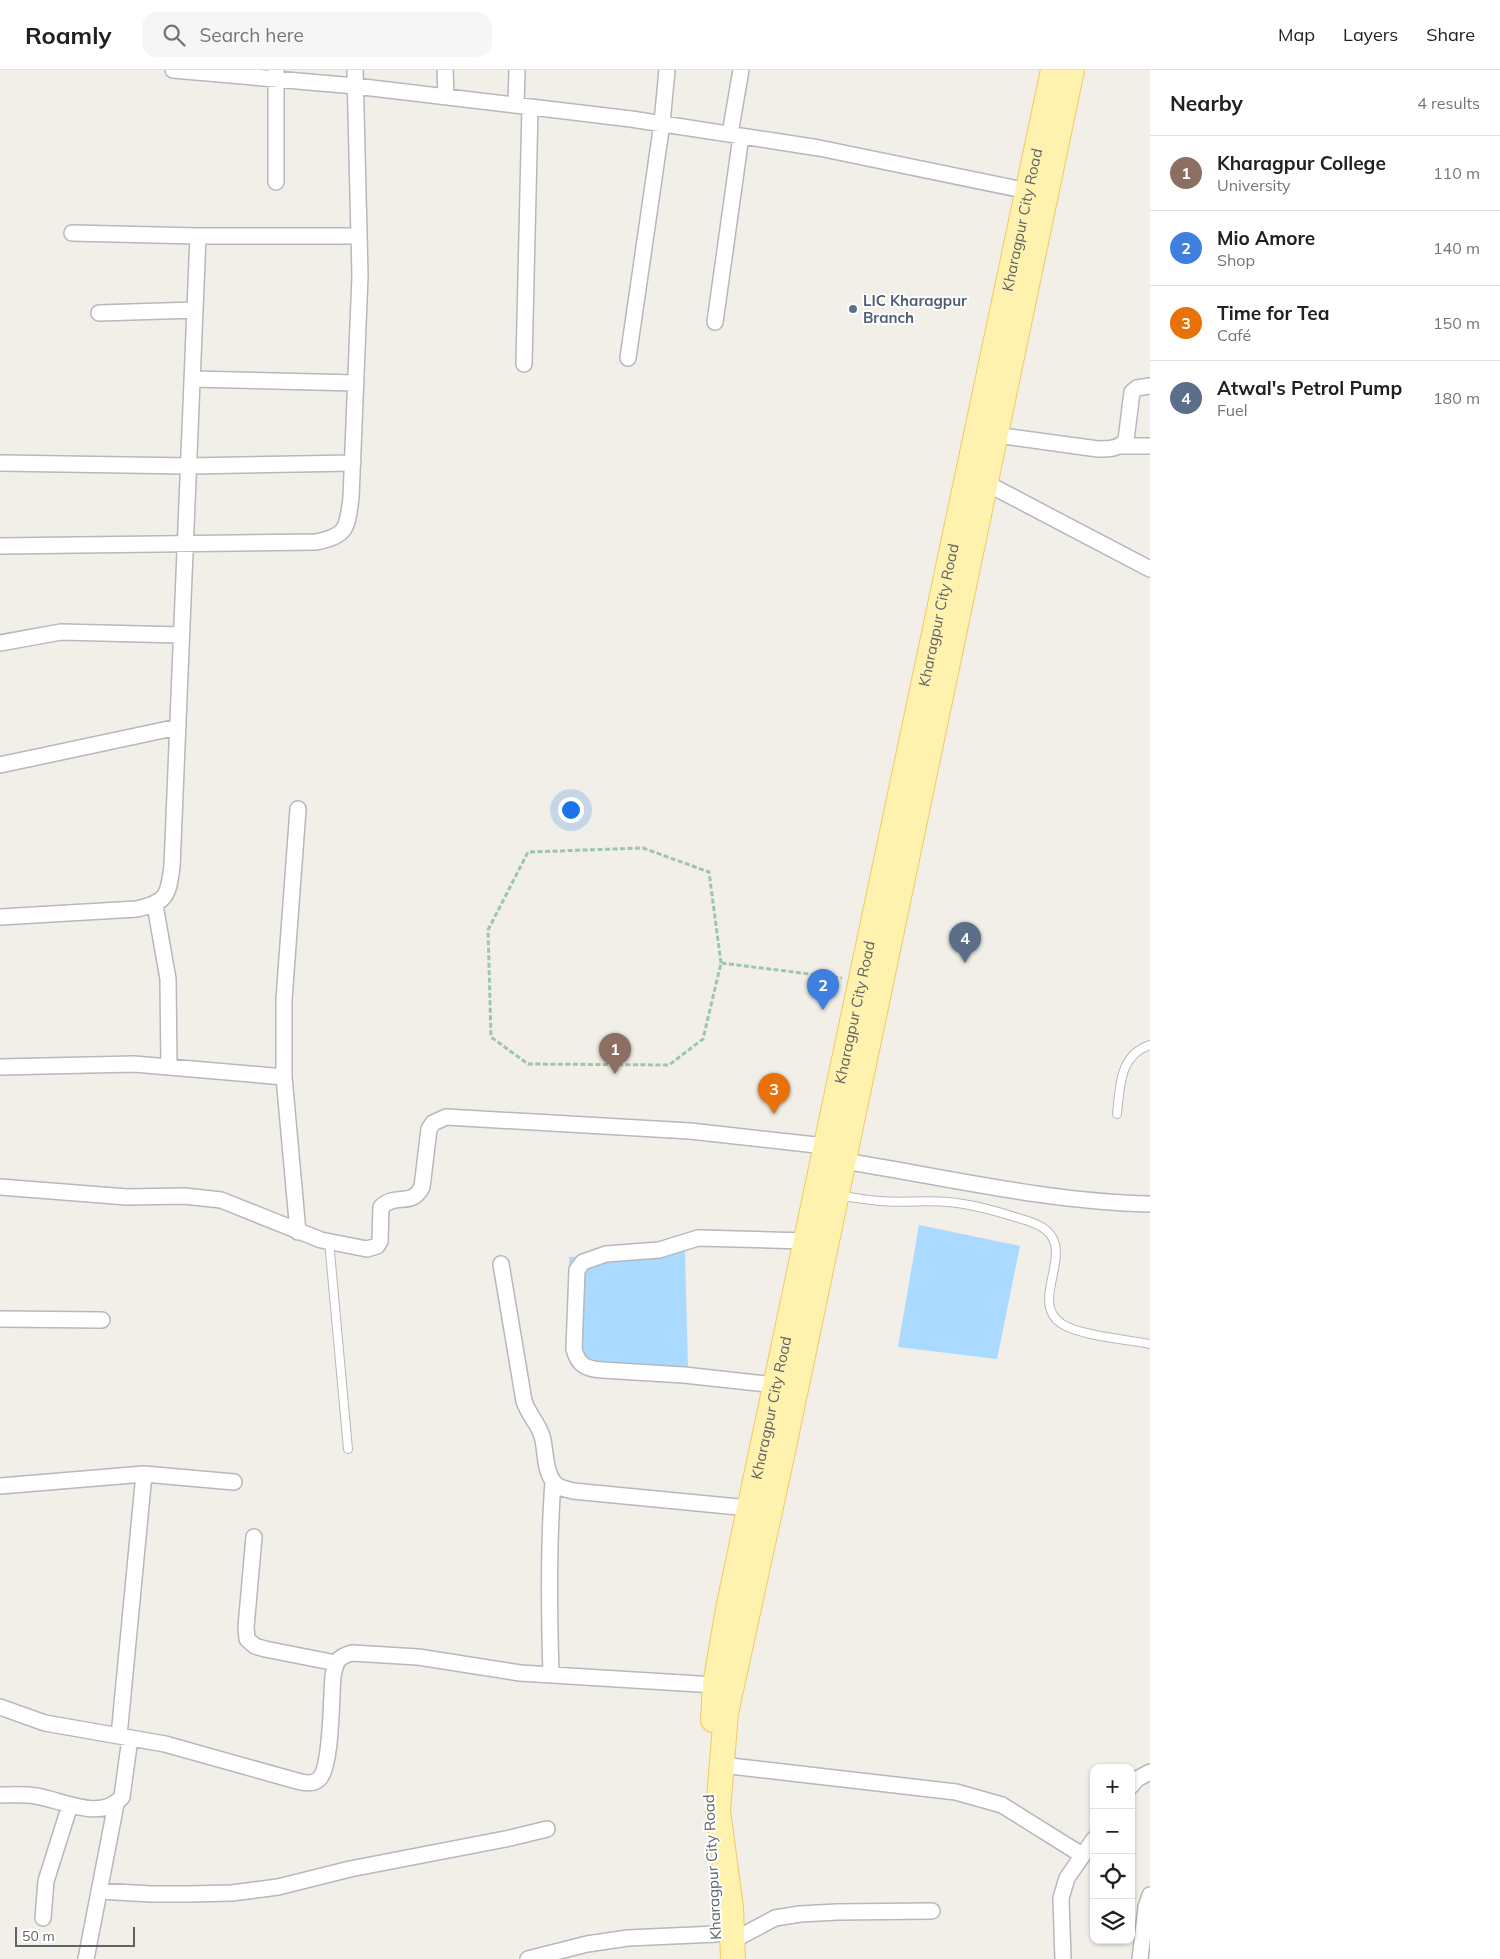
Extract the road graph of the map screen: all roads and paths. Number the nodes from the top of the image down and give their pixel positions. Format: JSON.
{"nodes":[{"id":1,"x":173,"y":70,"type":"edge"},
{"id":2,"x":355,"y":70,"type":"edge"},
{"id":3,"x":445,"y":70,"type":"edge"},
{"id":4,"x":517,"y":70,"type":"edge"},
{"id":5,"x":667,"y":70,"type":"edge"},
{"id":6,"x":741,"y":70,"type":"edge"},
{"id":7,"x":1053,"y":70,"type":"edge"},
{"id":8,"x":1072,"y":70,"type":"edge"},
{"id":9,"x":276,"y":74,"type":"edge"},
{"id":10,"x":355,"y":86,"type":"junction"},
{"id":11,"x":446,"y":97,"type":"junction"},
{"id":12,"x":523,"y":106,"type":"junction"},
{"id":13,"x":662,"y":123,"type":"junction"},
{"id":14,"x":735,"y":135,"type":"junction"},
{"id":15,"x":276,"y":182,"type":"dead end"},
{"id":16,"x":1028,"y":191,"type":"junction"},
{"id":17,"x":72,"y":233,"type":"dead end"},
{"id":18,"x":198,"y":236,"type":"junction"},
{"id":19,"x":358,"y":236,"type":"junction"},
{"id":20,"x":195,"y":310,"type":"junction"},
{"id":21,"x":99,"y":313,"type":"dead end"},
{"id":22,"x":715,"y":322,"type":"dead end"},
{"id":23,"x":628,"y":358,"type":"dead end"},
{"id":24,"x":524,"y":364,"type":"dead end"},
{"id":25,"x":192,"y":379,"type":"junction"},
{"id":26,"x":356,"y":383,"type":"junction"},
{"id":27,"x":1150,"y":386,"type":"edge"},
{"id":28,"x":996,"y":435,"type":"junction"},
{"id":29,"x":1122,"y":446,"type":"junction"},
{"id":30,"x":1150,"y":446,"type":"edge"},
{"id":31,"x":0,"y":463,"type":"edge"},
{"id":32,"x":353,"y":463,"type":"junction"},
{"id":33,"x":188,"y":466,"type":"junction"},
{"id":34,"x":986,"y":483,"type":"junction"},
{"id":35,"x":185,"y":543,"type":"junction"},
{"id":36,"x":0,"y":546,"type":"edge"},
{"id":37,"x":1150,"y":569,"type":"edge"},
{"id":38,"x":181,"y":635,"type":"junction"},
{"id":39,"x":0,"y":643,"type":"edge"},
{"id":40,"x":178,"y":726,"type":"junction"},
{"id":41,"x":0,"y":764,"type":"edge"},
{"id":42,"x":298,"y":810,"type":"dead end"},
{"id":43,"x":155,"y":905,"type":"junction"},
{"id":44,"x":0,"y":917,"type":"edge"},
{"id":45,"x":721,"y":963,"type":"junction"},
{"id":46,"x":860,"y":981,"type":"junction"},
{"id":47,"x":1150,"y":1045,"type":"edge"},
{"id":48,"x":0,"y":1067,"type":"edge"},
{"id":49,"x":169,"y":1067,"type":"junction"},
{"id":50,"x":284,"y":1077,"type":"junction"},
{"id":51,"x":1117,"y":1114,"type":"dead end"},
{"id":52,"x":825,"y":1146,"type":"junction"},
{"id":53,"x":844,"y":1161,"type":"junction"},
{"id":54,"x":0,"y":1187,"type":"edge"},
{"id":55,"x":836,"y":1196,"type":"junction"},
{"id":56,"x":1150,"y":1204,"type":"edge"},
{"id":57,"x":298,"y":1232,"type":"junction"},
{"id":58,"x":329,"y":1241,"type":"junction"},
{"id":59,"x":806,"y":1241,"type":"junction"},
{"id":60,"x":501,"y":1264,"type":"dead end"},
{"id":61,"x":0,"y":1319,"type":"edge"},
{"id":62,"x":102,"y":1320,"type":"dead end"},
{"id":63,"x":1150,"y":1344,"type":"edge"},
{"id":64,"x":775,"y":1385,"type":"junction"},
{"id":65,"x":348,"y":1449,"type":"dead end"},
{"id":66,"x":144,"y":1474,"type":"junction"},
{"id":67,"x":234,"y":1482,"type":"dead end"},
{"id":68,"x":553,"y":1482,"type":"junction"},
{"id":69,"x":0,"y":1486,"type":"edge"},
{"id":70,"x":749,"y":1508,"type":"junction"},
{"id":71,"x":254,"y":1537,"type":"dead end"},
{"id":72,"x":336,"y":1663,"type":"junction"},
{"id":73,"x":551,"y":1674,"type":"junction"},
{"id":74,"x":715,"y":1685,"type":"junction"},
{"id":75,"x":0,"y":1707,"type":"edge"},
{"id":76,"x":125,"y":1737,"type":"junction"},
{"id":77,"x":722,"y":1764,"type":"junction"},
{"id":78,"x":1150,"y":1772,"type":"edge"},
{"id":79,"x":1135,"y":1781,"type":"edge"},
{"id":80,"x":0,"y":1795,"type":"edge"},
{"id":81,"x":116,"y":1804,"type":"junction"},
{"id":82,"x":70,"y":1805,"type":"junction"},
{"id":83,"x":547,"y":1829,"type":"dead end"},
{"id":84,"x":1090,"y":1844,"type":"edge"},
{"id":85,"x":1082,"y":1855,"type":"junction"},
{"id":86,"x":99,"y":1891,"type":"junction"},
{"id":87,"x":1150,"y":1895,"type":"edge"},
{"id":88,"x":932,"y":1910,"type":"dead end"},
{"id":89,"x":43,"y":1918,"type":"dead end"},
{"id":90,"x":727,"y":1945,"type":"edge"},
{"id":91,"x":86,"y":1959,"type":"edge"},
{"id":92,"x":528,"y":1959,"type":"edge"},
{"id":93,"x":716,"y":1959,"type":"edge"},
{"id":94,"x":1063,"y":1959,"type":"edge"},
{"id":95,"x":1140,"y":1959,"type":"edge"}],
"edges":[{"from":1,"to":9,"type":"street"},
{"from":2,"to":10,"type":"street"},
{"from":3,"to":11,"type":"street"},
{"from":4,"to":12,"type":"street"},
{"from":5,"to":13,"type":"street"},
{"from":6,"to":14,"type":"street"},
{"from":7,"to":16,"type":"main road","name":"Kharagpur City Road"},
{"from":8,"to":28,"type":"main road"},
{"from":9,"to":10,"type":"street"},
{"from":9,"to":15,"type":"street"},
{"from":10,"to":11,"type":"street"},
{"from":10,"to":19,"type":"street"},
{"from":11,"to":12,"type":"street"},
{"from":12,"to":13,"type":"street"},
{"from":12,"to":24,"type":"street"},
{"from":13,"to":14,"type":"street"},
{"from":13,"to":23,"type":"street"},
{"from":14,"to":16,"type":"street"},
{"from":14,"to":22,"type":"street"},
{"from":16,"to":46,"type":"main road","name":"Kharagpur City Road"},
{"from":17,"to":18,"type":"street"},
{"from":18,"to":19,"type":"street"},
{"from":18,"to":20,"type":"street"},
{"from":19,"to":26,"type":"street"},
{"from":20,"to":21,"type":"street"},
{"from":20,"to":25,"type":"street"},
{"from":25,"to":26,"type":"street"},
{"from":25,"to":33,"type":"street"},
{"from":26,"to":32,"type":"street"},
{"from":27,"to":29,"type":"street"},
{"from":28,"to":29,"type":"street"},
{"from":28,"to":34,"type":"main road"},
{"from":29,"to":30,"type":"street"},
{"from":31,"to":33,"type":"street"},
{"from":32,"to":33,"type":"street"},
{"from":32,"to":35,"type":"street"},
{"from":33,"to":35,"type":"street"},
{"from":34,"to":37,"type":"street"},
{"from":34,"to":53,"type":"main road"},
{"from":35,"to":36,"type":"street"},
{"from":35,"to":38,"type":"street"},
{"from":38,"to":39,"type":"street"},
{"from":38,"to":40,"type":"street"},
{"from":40,"to":41,"type":"street"},
{"from":40,"to":43,"type":"street"},
{"from":42,"to":50,"type":"street"},
{"from":43,"to":44,"type":"street"},
{"from":43,"to":49,"type":"street"},
{"from":45,"to":45,"type":"path"},
{"from":45,"to":46,"type":"path"},
{"from":46,"to":52,"type":"main road","name":"Kharagpur City Road"},
{"from":47,"to":51,"type":"lane"},
{"from":48,"to":49,"type":"street"},
{"from":49,"to":50,"type":"street"},
{"from":50,"to":57,"type":"street"},
{"from":52,"to":58,"type":"street"},
{"from":52,"to":59,"type":"main road","name":"Kharagpur City Road"},
{"from":53,"to":55,"type":"main road"},
{"from":53,"to":56,"type":"street"},
{"from":54,"to":57,"type":"street"},
{"from":55,"to":63,"type":"lane"},
{"from":55,"to":77,"type":"main road"},
{"from":57,"to":58,"type":"street"},
{"from":58,"to":65,"type":"lane"},
{"from":59,"to":64,"type":"main road","name":"Kharagpur City Road"},
{"from":59,"to":64,"type":"street"},
{"from":60,"to":68,"type":"street"},
{"from":61,"to":62,"type":"street"},
{"from":64,"to":70,"type":"main road","name":"Kharagpur City Road"},
{"from":66,"to":67,"type":"street"},
{"from":66,"to":69,"type":"street"},
{"from":66,"to":76,"type":"street"},
{"from":68,"to":70,"type":"street"},
{"from":68,"to":73,"type":"street"},
{"from":70,"to":74,"type":"main road","name":"Kharagpur City Road"},
{"from":71,"to":72,"type":"street"},
{"from":72,"to":73,"type":"street"},
{"from":72,"to":76,"type":"street"},
{"from":73,"to":74,"type":"street"},
{"from":74,"to":90,"type":"main road","name":"Kharagpur City Road"},
{"from":75,"to":76,"type":"street"},
{"from":76,"to":81,"type":"street"},
{"from":77,"to":85,"type":"street"},
{"from":77,"to":90,"type":"main road"},
{"from":78,"to":79,"type":"street"},
{"from":80,"to":82,"type":"street"},
{"from":81,"to":82,"type":"street"},
{"from":81,"to":86,"type":"street"},
{"from":82,"to":89,"type":"street"},
{"from":83,"to":86,"type":"street"},
{"from":84,"to":85,"type":"street"},
{"from":85,"to":94,"type":"street"},
{"from":86,"to":91,"type":"street"},
{"from":87,"to":95,"type":"street"},
{"from":88,"to":90,"type":"street"},
{"from":90,"to":92,"type":"street"},
{"from":90,"to":93,"type":"main road","name":"Kharagpur City Road"}]}
